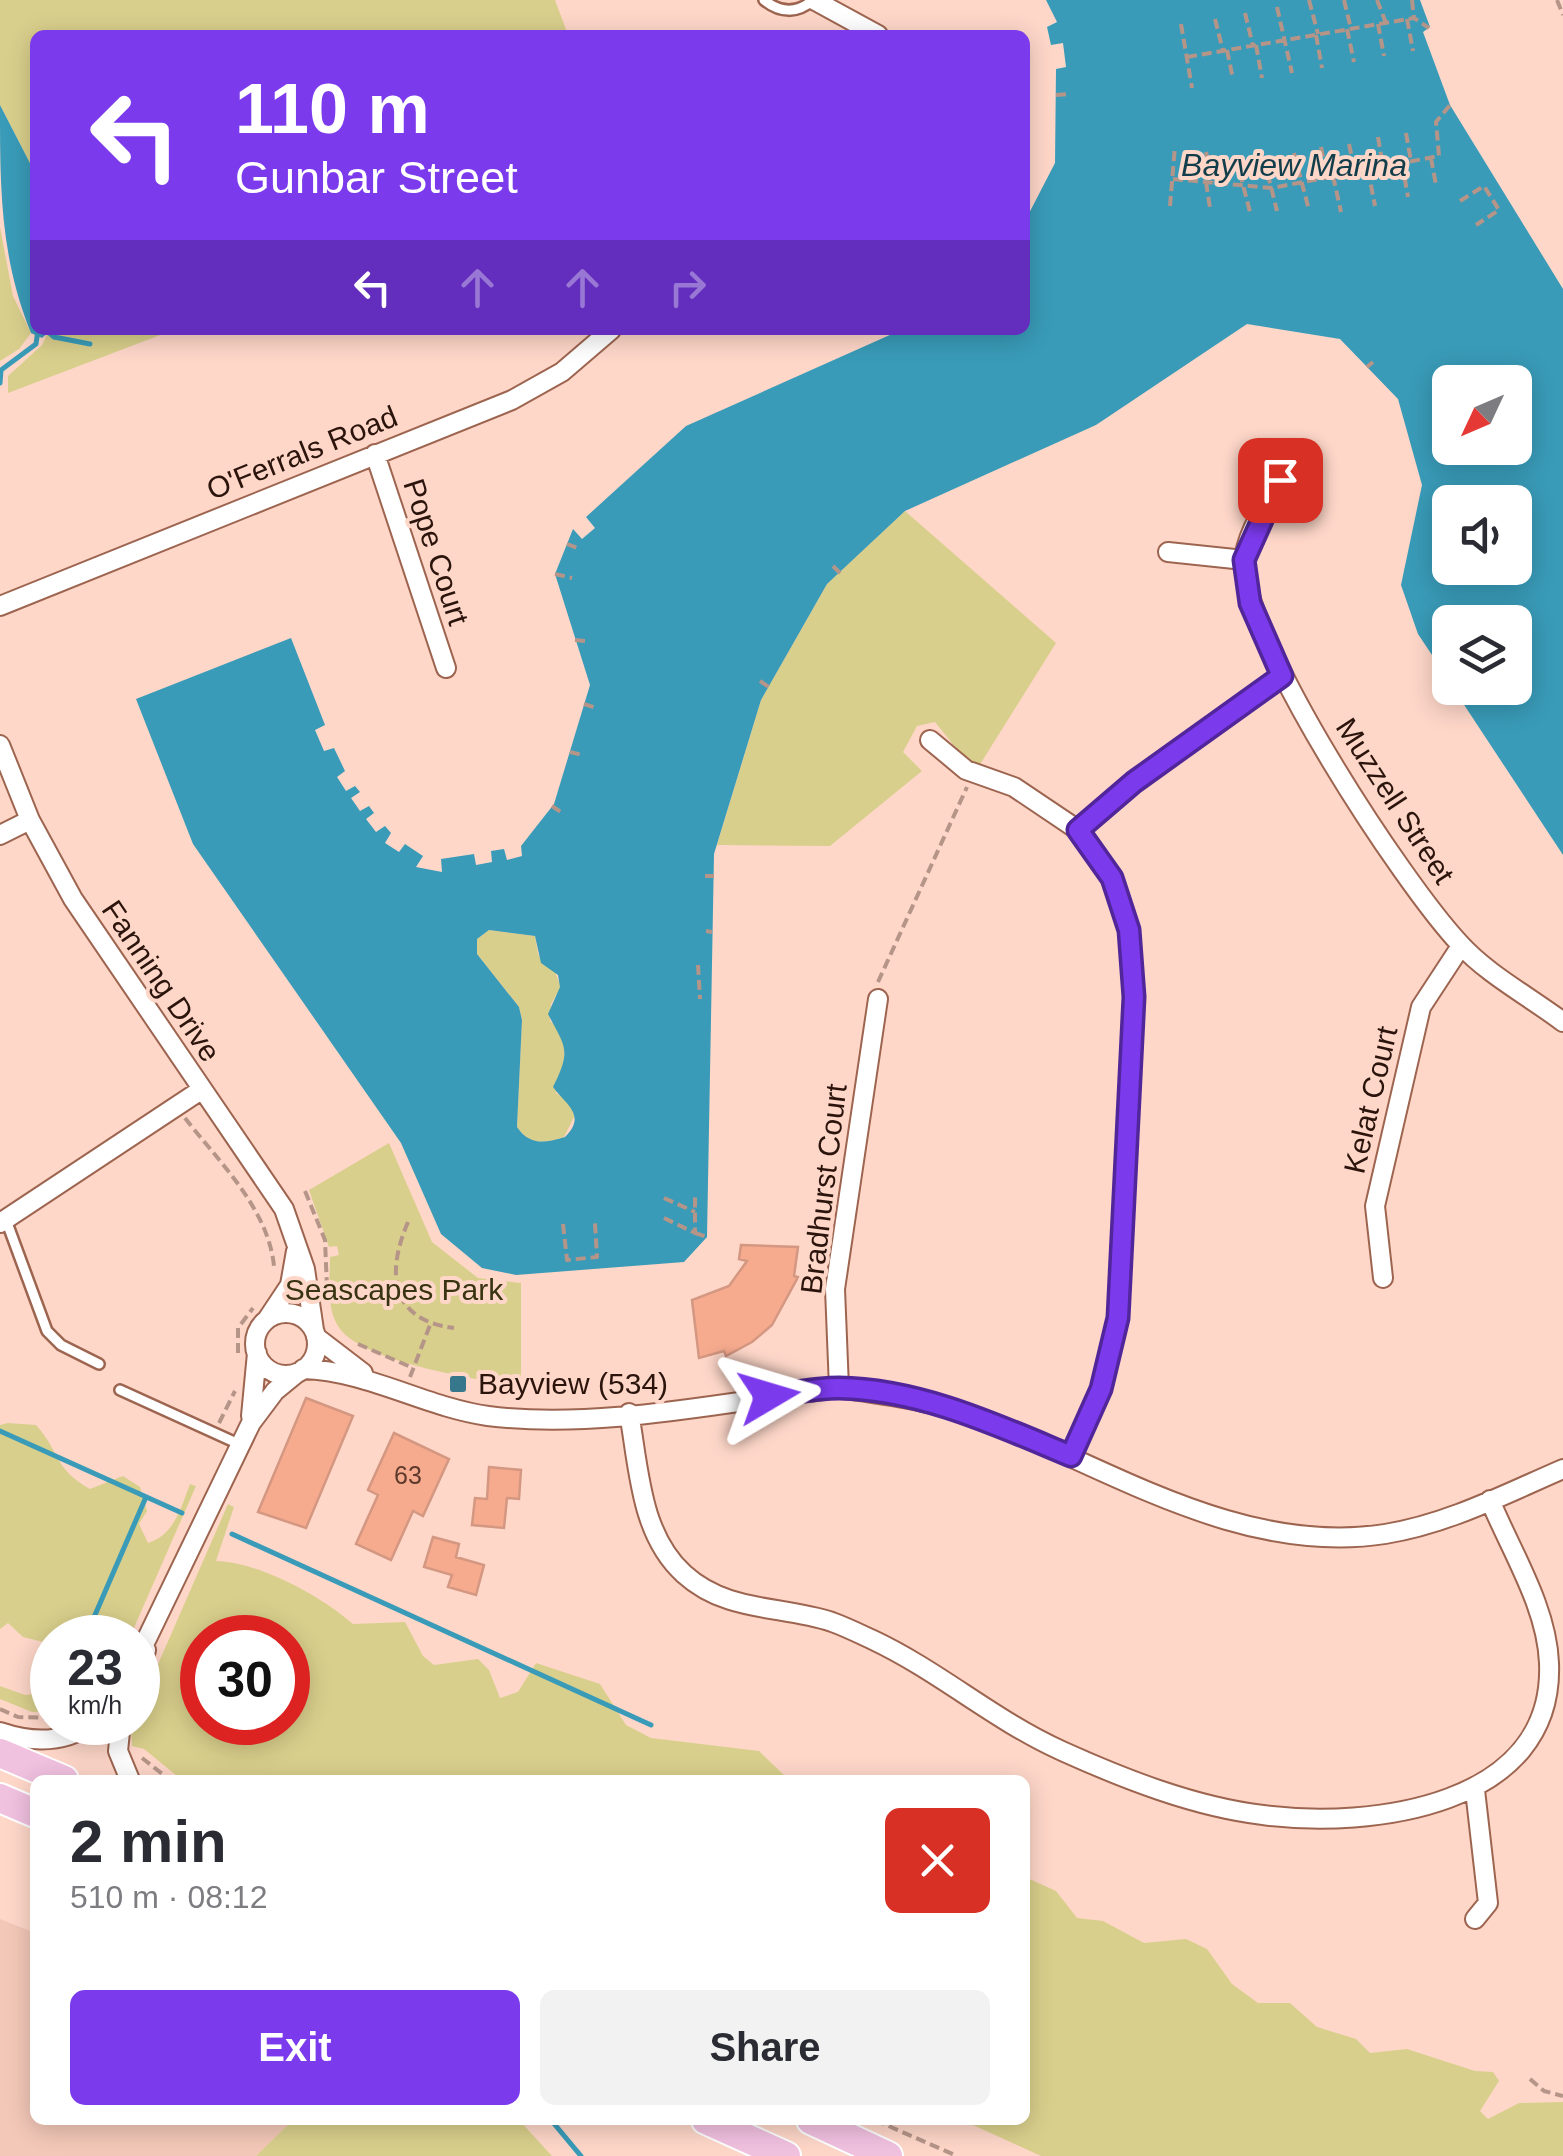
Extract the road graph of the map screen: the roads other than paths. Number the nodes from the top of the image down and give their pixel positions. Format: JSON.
{"nodes":[{"id":1,"x":764,"y":0,"type":"edge"},
{"id":2,"x":814,"y":0,"type":"edge"},
{"id":3,"x":869,"y":30,"type":"edge"},
{"id":4,"x":605,"y":335,"type":"edge"},
{"id":5,"x":375,"y":454,"type":"junction"},
{"id":6,"x":1280,"y":480,"type":"dead end"},
{"id":7,"x":1168,"y":552,"type":"dead end"},
{"id":8,"x":1244,"y":560,"type":"junction"},
{"id":9,"x":0,"y":606,"type":"edge"},
{"id":10,"x":446,"y":668,"type":"dead end"},
{"id":11,"x":1282,"y":676,"type":"junction"},
{"id":12,"x":930,"y":740,"type":"dead end"},
{"id":13,"x":0,"y":745,"type":"edge"},
{"id":14,"x":30,"y":820,"type":"junction"},
{"id":15,"x":1078,"y":830,"type":"junction"},
{"id":16,"x":0,"y":836,"type":"edge"},
{"id":17,"x":1461,"y":946,"type":"junction"},
{"id":18,"x":878,"y":998,"type":"road end"},
{"id":19,"x":1563,"y":1022,"type":"edge"},
{"id":20,"x":200,"y":1090,"type":"junction"},
{"id":21,"x":3,"y":1222,"type":"edge"},
{"id":22,"x":294,"y":1236,"type":"junction"},
{"id":23,"x":1383,"y":1278,"type":"dead end"},
{"id":24,"x":263,"y":1323,"type":"junction"},
{"id":25,"x":315,"y":1334,"type":"junction"},
{"id":26,"x":248,"y":1358,"type":"junction"},
{"id":27,"x":99,"y":1364,"type":"dead end"},
{"id":28,"x":300,"y":1371,"type":"junction"},
{"id":29,"x":839,"y":1388,"type":"junction"},
{"id":30,"x":120,"y":1390,"type":"dead end"},
{"id":31,"x":395,"y":1390,"type":"junction"},
{"id":32,"x":629,"y":1413,"type":"junction"},
{"id":33,"x":240,"y":1445,"type":"junction"},
{"id":34,"x":1071,"y":1456,"type":"junction"},
{"id":35,"x":1563,"y":1469,"type":"edge"},
{"id":36,"x":1490,"y":1500,"type":"junction"},
{"id":37,"x":160,"y":1617,"type":"edge"},
{"id":38,"x":0,"y":1732,"type":"edge"},
{"id":39,"x":30,"y":1740,"type":"edge"},
{"id":40,"x":119,"y":1745,"type":"edge"},
{"id":41,"x":0,"y":1753,"type":"edge"},
{"id":42,"x":52,"y":1775,"type":"edge"},
{"id":43,"x":128,"y":1775,"type":"edge"},
{"id":44,"x":1475,"y":1790,"type":"junction"},
{"id":45,"x":0,"y":1798,"type":"edge"},
{"id":46,"x":30,"y":1811,"type":"edge"},
{"id":47,"x":1475,"y":1919,"type":"dead end"},
{"id":48,"x":717,"y":2125,"type":"edge"},
{"id":49,"x":822,"y":2125,"type":"edge"},
{"id":50,"x":786,"y":2156,"type":"edge"},
{"id":51,"x":888,"y":2156,"type":"edge"}],
"edges":[{"from":1,"to":2,"type":"lane"},
{"from":2,"to":3,"type":"street"},
{"from":4,"to":5,"type":"street","name":"O'Ferrals Road"},
{"from":5,"to":9,"type":"street","name":"O'Ferrals Road"},
{"from":5,"to":10,"type":"street","name":"Pope Court"},
{"from":6,"to":8,"type":"street"},
{"from":7,"to":8,"type":"street"},
{"from":8,"to":11,"type":"street","name":"Muzzell Street"},
{"from":11,"to":15,"type":"street"},
{"from":11,"to":17,"type":"street","name":"Muzzell Street"},
{"from":12,"to":15,"type":"street"},
{"from":13,"to":14,"type":"street","name":"Fanning Drive"},
{"from":14,"to":16,"type":"street"},
{"from":14,"to":20,"type":"street","name":"Fanning Drive"},
{"from":15,"to":34,"type":"street"},
{"from":17,"to":19,"type":"street","name":"Muzzell Street"},
{"from":17,"to":23,"type":"street","name":"Kelat Court"},
{"from":18,"to":29,"type":"street","name":"Bradhurst Court"},
{"from":20,"to":21,"type":"street"},
{"from":20,"to":22,"type":"street","name":"Fanning Drive"},
{"from":21,"to":27,"type":"lane"},
{"from":22,"to":24,"type":"street"},
{"from":22,"to":25,"type":"street","name":"Fanning Drive"},
{"from":24,"to":25,"type":"street"},
{"from":24,"to":26,"type":"street"},
{"from":25,"to":28,"type":"street"},
{"from":25,"to":31,"type":"street"},
{"from":26,"to":28,"type":"street"},
{"from":26,"to":33,"type":"street"},
{"from":28,"to":31,"type":"street"},
{"from":28,"to":33,"type":"street"},
{"from":29,"to":32,"type":"street"},
{"from":29,"to":34,"type":"street"},
{"from":30,"to":33,"type":"lane"},
{"from":31,"to":32,"type":"street"},
{"from":32,"to":44,"type":"street"},
{"from":33,"to":37,"type":"street"},
{"from":34,"to":36,"type":"street"},
{"from":35,"to":36,"type":"street"},
{"from":36,"to":44,"type":"street"},
{"from":38,"to":39,"type":"street"},
{"from":40,"to":43,"type":"street"},
{"from":41,"to":42,"type":"main road"},
{"from":44,"to":47,"type":"street"},
{"from":45,"to":46,"type":"main road"},
{"from":48,"to":50,"type":"main road"},
{"from":49,"to":51,"type":"main road"}]}
